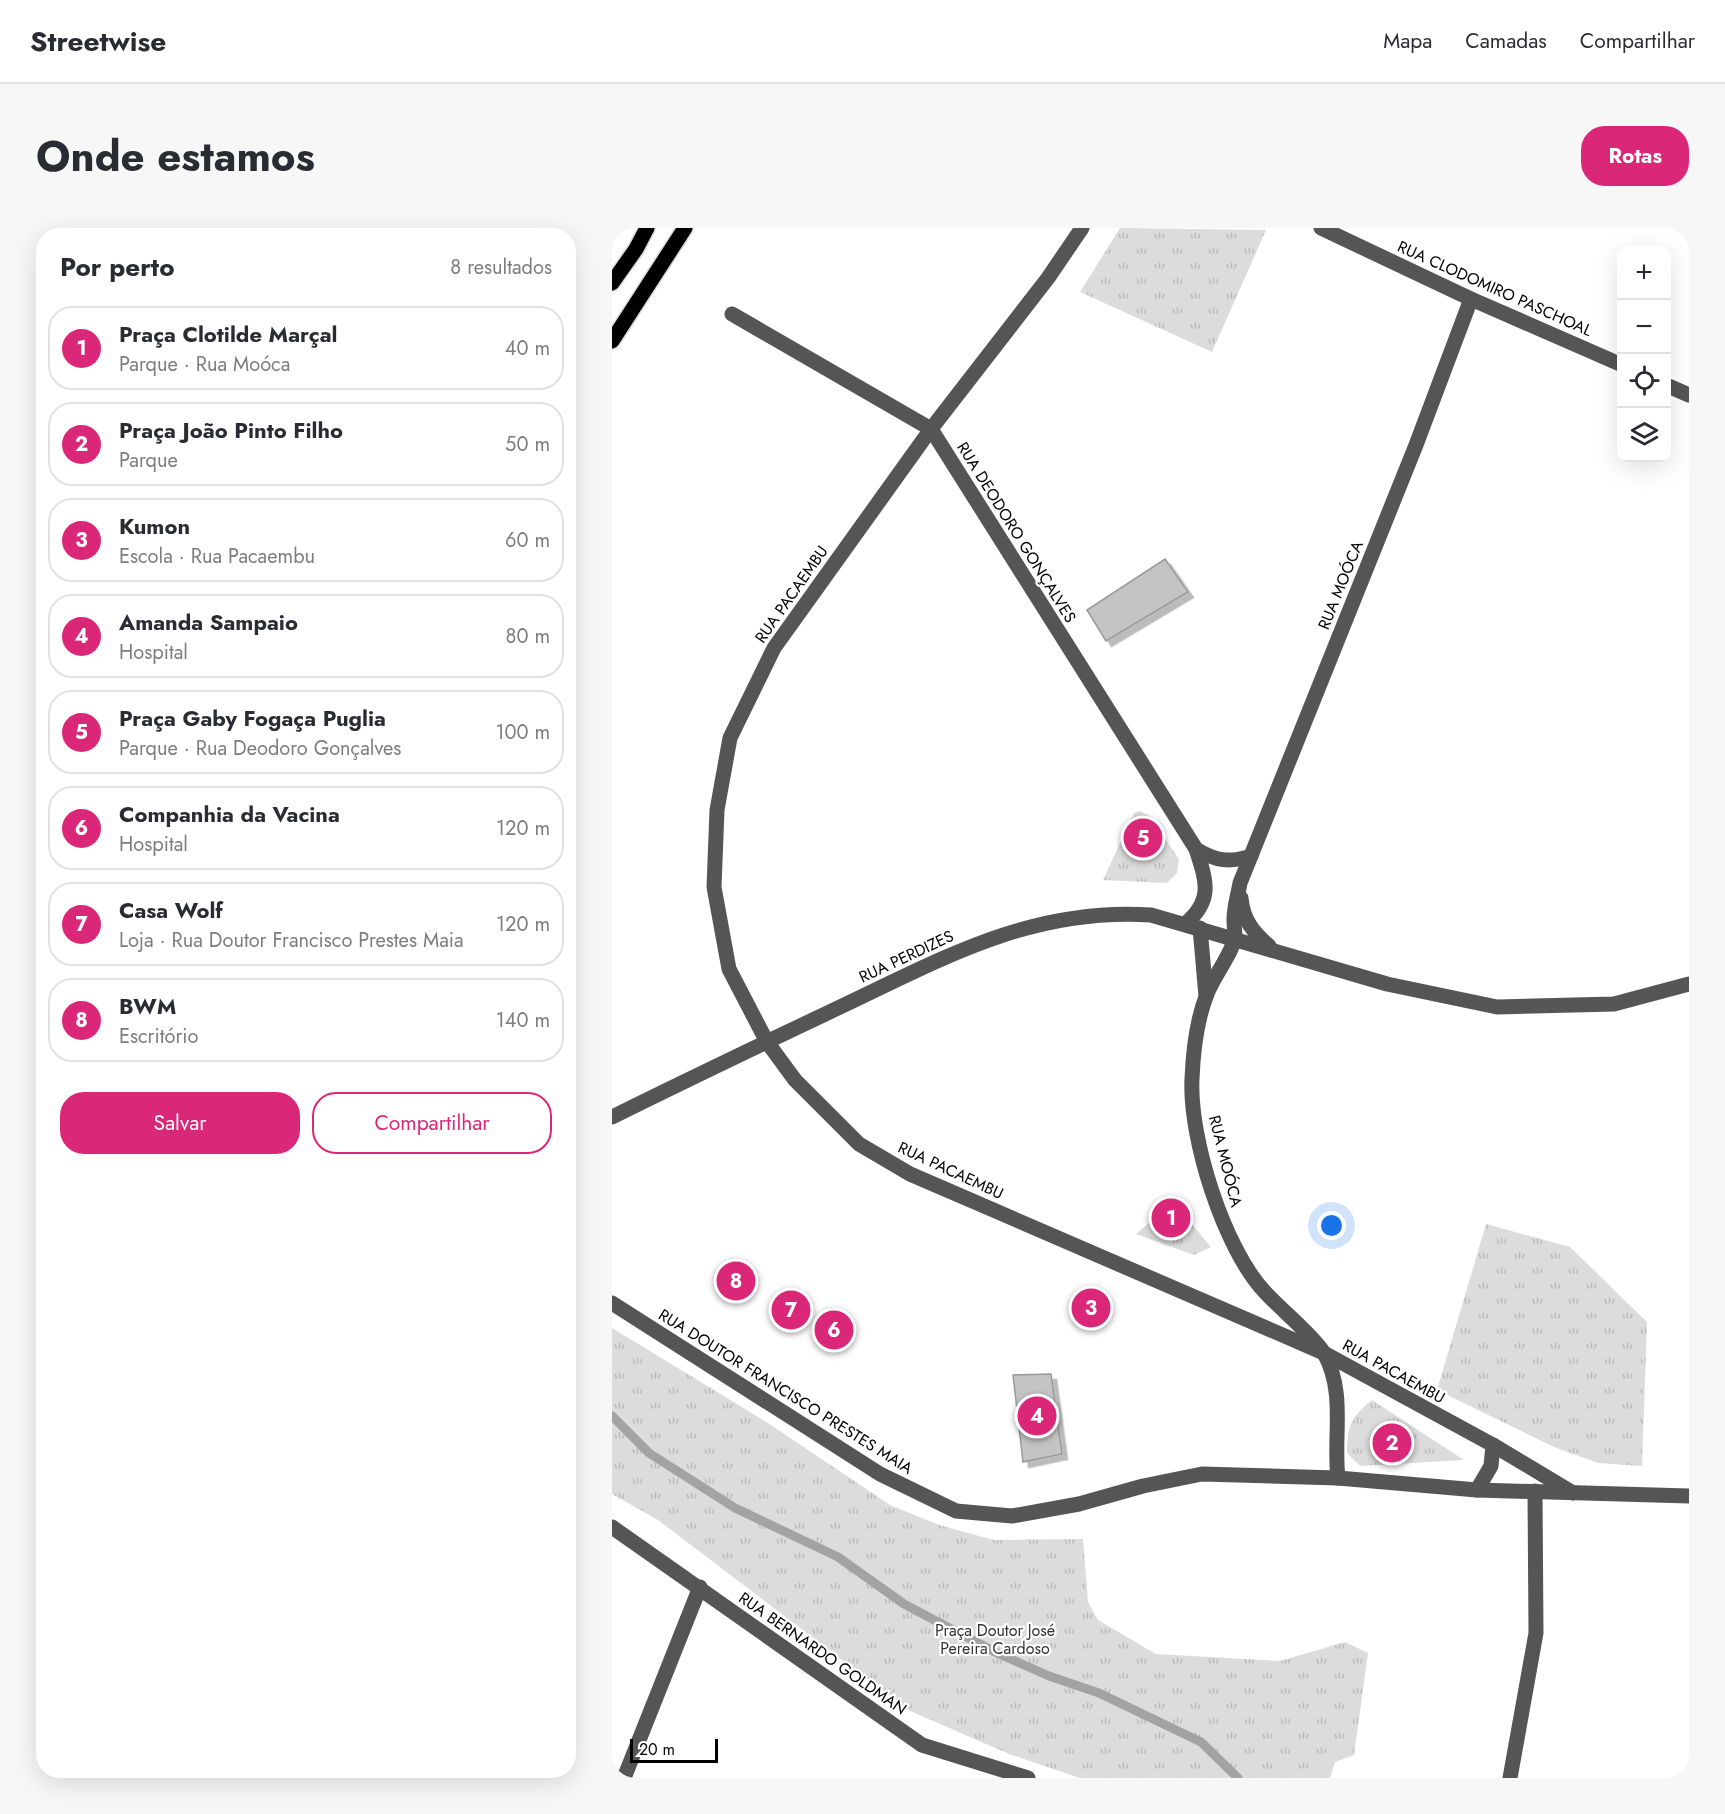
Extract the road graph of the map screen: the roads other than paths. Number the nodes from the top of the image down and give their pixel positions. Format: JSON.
{"nodes":[{"id":1,"x":647,"y":228,"type":"edge"},
{"id":2,"x":686,"y":228,"type":"edge"},
{"id":3,"x":1082,"y":228,"type":"edge"},
{"id":4,"x":1321,"y":228,"type":"edge"},
{"id":5,"x":612,"y":283,"type":"edge"},
{"id":6,"x":1471,"y":299,"type":"junction"},
{"id":7,"x":732,"y":314,"type":"dead end"},
{"id":8,"x":612,"y":341,"type":"edge"},
{"id":9,"x":1617,"y":363,"type":"edge"},
{"id":10,"x":1671,"y":387,"type":"edge"},
{"id":11,"x":1689,"y":395,"type":"edge"},
{"id":12,"x":931,"y":429,"type":"junction"},
{"id":13,"x":1196,"y":849,"type":"junction"},
{"id":14,"x":1251,"y":856,"type":"junction"},
{"id":15,"x":1240,"y":883,"type":"junction"},
{"id":16,"x":1185,"y":924,"type":"junction"},
{"id":17,"x":1200,"y":928,"type":"junction"},
{"id":18,"x":1235,"y":938,"type":"junction"},
{"id":19,"x":1273,"y":949,"type":"junction"},
{"id":20,"x":1689,"y":984,"type":"edge"},
{"id":21,"x":1206,"y":996,"type":"junction"},
{"id":22,"x":767,"y":1042,"type":"junction"},
{"id":23,"x":612,"y":1117,"type":"edge"},
{"id":24,"x":612,"y":1304,"type":"edge"},
{"id":25,"x":1324,"y":1353,"type":"junction"},
{"id":26,"x":1493,"y":1445,"type":"junction"},
{"id":27,"x":1338,"y":1478,"type":"junction"},
{"id":28,"x":1477,"y":1490,"type":"junction"},
{"id":29,"x":1535,"y":1491,"type":"junction"},
{"id":30,"x":1573,"y":1493,"type":"junction"},
{"id":31,"x":1689,"y":1496,"type":"edge"},
{"id":32,"x":612,"y":1527,"type":"edge"},
{"id":33,"x":700,"y":1587,"type":"junction"},
{"id":34,"x":624,"y":1778,"type":"edge"},
{"id":35,"x":1028,"y":1778,"type":"edge"},
{"id":36,"x":1510,"y":1778,"type":"edge"}],
"edges":[{"from":1,"to":5,"type":"main road"},
{"from":2,"to":8,"type":"main road"},
{"from":3,"to":12,"type":"street","name":"RUA PACAEMBU"},
{"from":4,"to":6,"type":"street","name":"RUA CLODOMIRO PASCHOAL"},
{"from":6,"to":9,"type":"street","name":"RUA CLODOMIRO PASCHOAL"},
{"from":6,"to":14,"type":"street","name":"RUA MOÓCA"},
{"from":7,"to":12,"type":"street","name":"RUA DEODORO GONÇALVES"},
{"from":10,"to":11,"type":"street"},
{"from":12,"to":13,"type":"street","name":"RUA DEODORO GONÇALVES"},
{"from":12,"to":22,"type":"street","name":"RUA PACAEMBU"},
{"from":13,"to":14,"type":"street"},
{"from":13,"to":16,"type":"street","name":"RUA DEODORO GONÇALVES"},
{"from":14,"to":15,"type":"street","name":"RUA MOÓCA"},
{"from":15,"to":18,"type":"street","name":"RUA MOÓCA"},
{"from":15,"to":19,"type":"street"},
{"from":16,"to":17,"type":"street","name":"RUA PERDIZES"},
{"from":16,"to":22,"type":"street","name":"RUA PERDIZES"},
{"from":17,"to":18,"type":"street","name":"RUA PERDIZES"},
{"from":17,"to":21,"type":"street","name":"RUA MOÓCA"},
{"from":18,"to":19,"type":"street","name":"RUA PERDIZES"},
{"from":18,"to":21,"type":"street","name":"RUA MOÓCA"},
{"from":19,"to":20,"type":"street","name":"RUA PERDIZES"},
{"from":21,"to":25,"type":"street","name":"RUA MOÓCA"},
{"from":22,"to":23,"type":"street","name":"RUA PERDIZES"},
{"from":22,"to":25,"type":"street","name":"RUA PACAEMBU"},
{"from":24,"to":27,"type":"street","name":"RUA DOUTOR FRANCISCO PRESTES MAIA"},
{"from":25,"to":26,"type":"street","name":"RUA PACAEMBU"},
{"from":25,"to":27,"type":"street","name":"RUA MOÓCA"},
{"from":26,"to":28,"type":"street"},
{"from":26,"to":30,"type":"street","name":"RUA PACAEMBU"},
{"from":27,"to":28,"type":"street","name":"RUA DOUTOR FRANCISCO PRESTES MAIA"},
{"from":28,"to":29,"type":"street","name":"RUA DOUTOR FRANCISCO PRESTES MAIA"},
{"from":29,"to":30,"type":"street","name":"RUA DOUTOR FRANCISCO PRESTES MAIA"},
{"from":29,"to":36,"type":"street"},
{"from":30,"to":31,"type":"street","name":"RUA DOUTOR FRANCISCO PRESTES MAIA"},
{"from":32,"to":33,"type":"street","name":"RUA BERNARDO GOLDMAN"},
{"from":33,"to":34,"type":"street"},
{"from":33,"to":35,"type":"street","name":"RUA BERNARDO GOLDMAN"}]}
